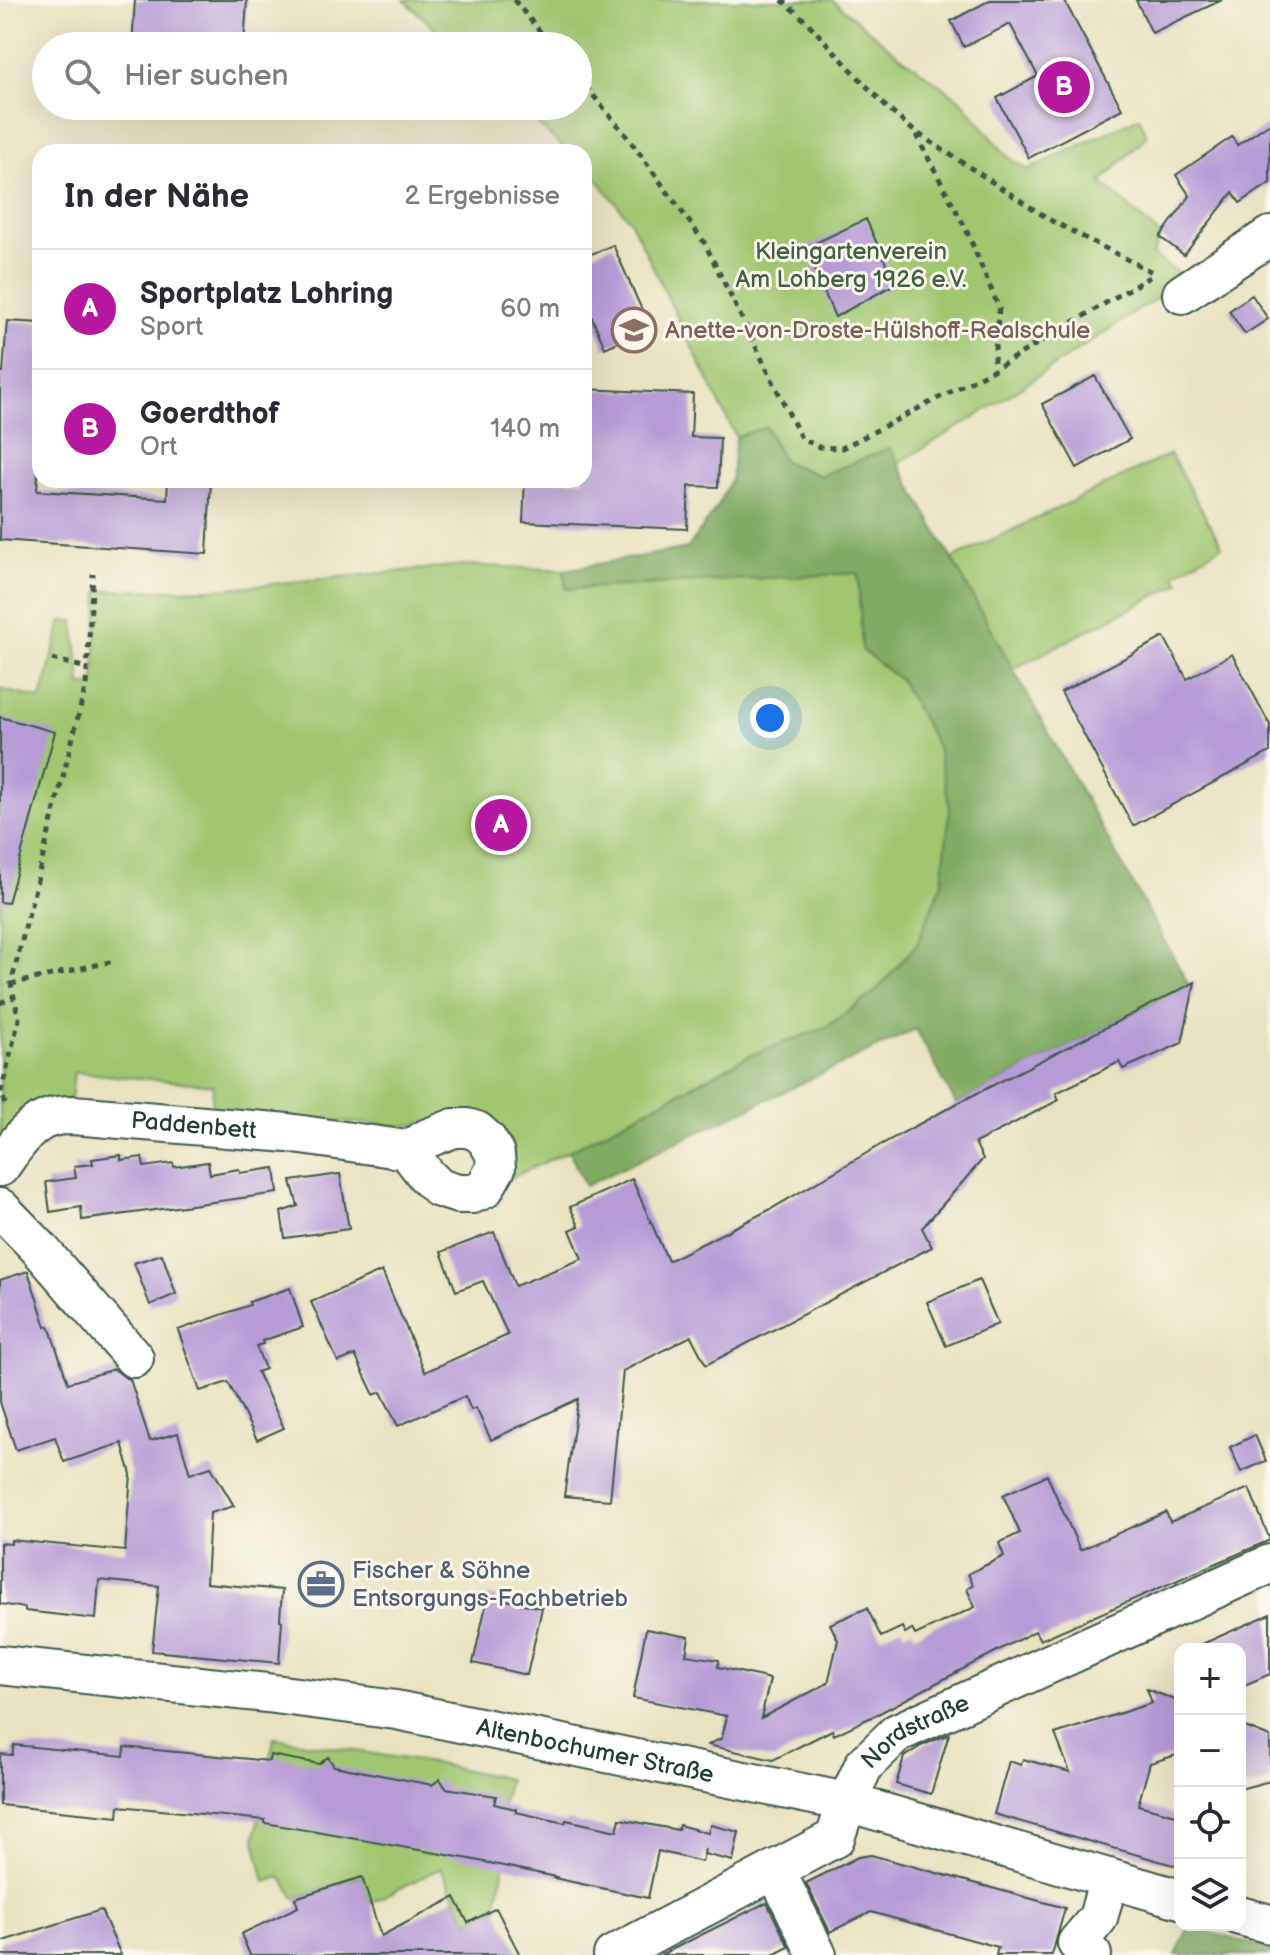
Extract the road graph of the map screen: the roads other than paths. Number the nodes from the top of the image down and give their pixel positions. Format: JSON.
{"nodes":[{"id":1,"x":1270,"y":236,"type":"edge"},
{"id":2,"x":1169,"y":284,"type":"road end"},
{"id":3,"x":407,"y":1150,"type":"dead end"},
{"id":4,"x":9,"y":1155,"type":"edge"},
{"id":5,"x":0,"y":1208,"type":"edge"},
{"id":6,"x":134,"y":1358,"type":"dead end"},
{"id":7,"x":1270,"y":1564,"type":"edge"},
{"id":8,"x":0,"y":1665,"type":"edge"},
{"id":9,"x":847,"y":1802,"type":"junction"},
{"id":10,"x":775,"y":1869,"type":"junction"},
{"id":11,"x":1109,"y":1878,"type":"junction"},
{"id":12,"x":1174,"y":1897,"type":"edge"},
{"id":13,"x":1246,"y":1918,"type":"edge"},
{"id":14,"x":1270,"y":1924,"type":"edge"},
{"id":15,"x":613,"y":1955,"type":"edge"},
{"id":16,"x":817,"y":1955,"type":"edge"},
{"id":17,"x":1092,"y":1955,"type":"edge"}],
"edges":[{"from":1,"to":2,"type":"street"},
{"from":3,"to":4,"type":"street","name":"Paddenbett"},
{"from":5,"to":6,"type":"street"},
{"from":7,"to":9,"type":"street","name":"Nordstraße"},
{"from":8,"to":9,"type":"street","name":"Altenbochumer Straße"},
{"from":9,"to":10,"type":"street","name":"Nordstraße"},
{"from":9,"to":11,"type":"street","name":"Altenbochumer Straße"},
{"from":10,"to":15,"type":"street","name":"Nordstraße"},
{"from":10,"to":16,"type":"street"},
{"from":11,"to":12,"type":"street","name":"Altenbochumer Straße"},
{"from":11,"to":17,"type":"street"},
{"from":13,"to":14,"type":"street"}]}
